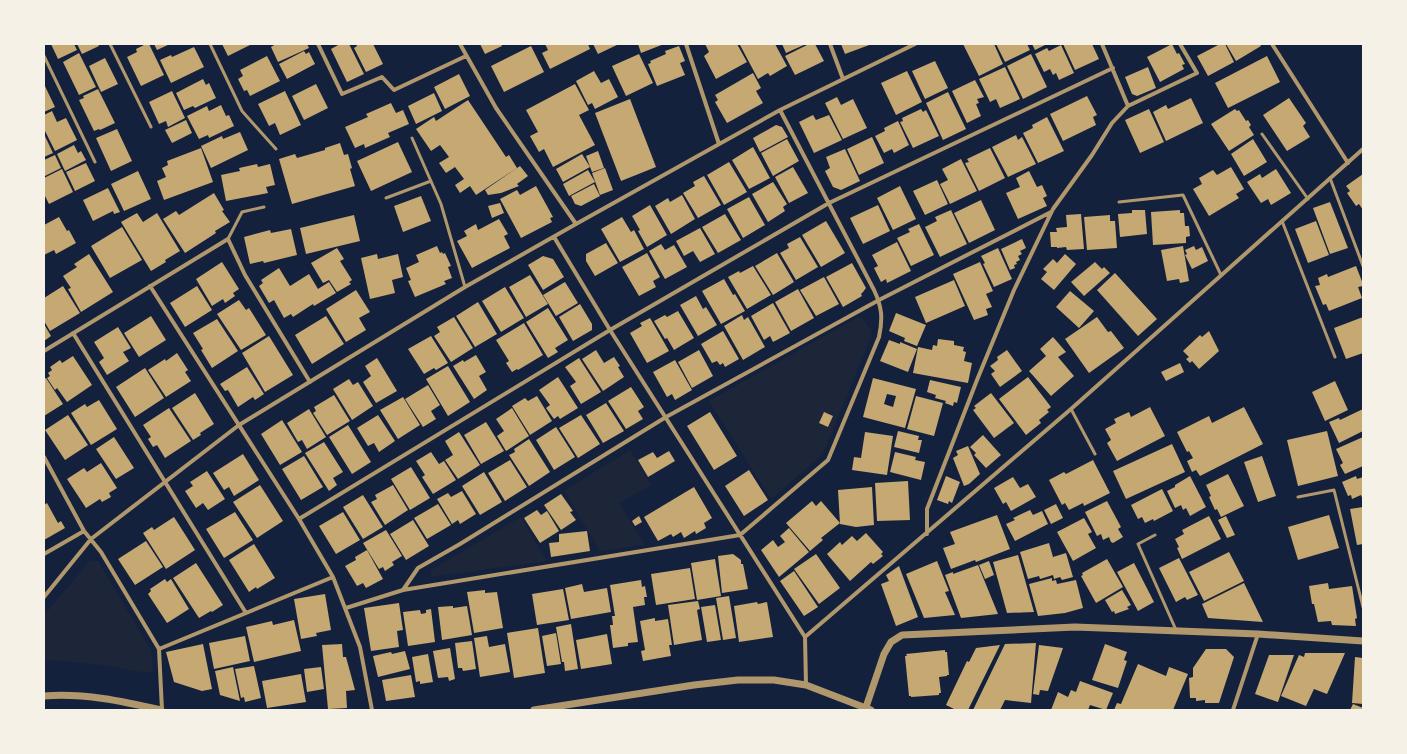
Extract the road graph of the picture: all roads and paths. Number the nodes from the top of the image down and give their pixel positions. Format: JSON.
{"nodes":[{"id":1,"x":110,"y":44,"type":"edge"},
{"id":2,"x":210,"y":44,"type":"edge"},
{"id":3,"x":318,"y":44,"type":"edge"},
{"id":4,"x":460,"y":44,"type":"edge"},
{"id":5,"x":686,"y":44,"type":"edge"},
{"id":6,"x":830,"y":44,"type":"edge"},
{"id":7,"x":915,"y":44,"type":"edge"},
{"id":8,"x":1102,"y":44,"type":"edge"},
{"id":9,"x":1180,"y":44,"type":"edge"},
{"id":10,"x":1272,"y":44,"type":"edge"},
{"id":11,"x":44,"y":56,"type":"edge"},
{"id":12,"x":466,"y":56,"type":"junction"},
{"id":13,"x":1113,"y":68,"type":"junction"},
{"id":14,"x":843,"y":79,"type":"junction"},
{"id":15,"x":1128,"y":106,"type":"junction"},
{"id":16,"x":780,"y":110,"type":"junction"},
{"id":17,"x":151,"y":126,"type":"dead end"},
{"id":18,"x":1262,"y":134,"type":"dead end"},
{"id":19,"x":412,"y":138,"type":"dead end"},
{"id":20,"x":719,"y":144,"type":"junction"},
{"id":21,"x":276,"y":149,"type":"dead end"},
{"id":22,"x":1363,"y":149,"type":"edge"},
{"id":23,"x":95,"y":162,"type":"dead end"},
{"id":24,"x":1348,"y":163,"type":"junction"},
{"id":25,"x":1330,"y":178,"type":"junction"},
{"id":26,"x":431,"y":181,"type":"junction"},
{"id":27,"x":386,"y":198,"type":"dead end"},
{"id":28,"x":1308,"y":199,"type":"junction"},
{"id":29,"x":1119,"y":202,"type":"dead end"},
{"id":30,"x":829,"y":203,"type":"junction"},
{"id":31,"x":264,"y":206,"type":"dead end"},
{"id":32,"x":1051,"y":212,"type":"junction"},
{"id":33,"x":1282,"y":221,"type":"junction"},
{"id":34,"x":576,"y":224,"type":"junction"},
{"id":35,"x":554,"y":237,"type":"junction"},
{"id":36,"x":228,"y":239,"type":"junction"},
{"id":37,"x":1363,"y":266,"type":"edge"},
{"id":38,"x":1221,"y":275,"type":"junction"},
{"id":39,"x":150,"y":286,"type":"junction"},
{"id":40,"x":465,"y":286,"type":"junction"},
{"id":41,"x":879,"y":300,"type":"junction"},
{"id":42,"x":610,"y":330,"type":"junction"},
{"id":43,"x":73,"y":333,"type":"junction"},
{"id":44,"x":44,"y":351,"type":"edge"},
{"id":45,"x":1335,"y":357,"type":"dead end"},
{"id":46,"x":310,"y":382,"type":"junction"},
{"id":47,"x":1071,"y":409,"type":"junction"},
{"id":48,"x":666,"y":417,"type":"junction"},
{"id":49,"x":239,"y":425,"type":"junction"},
{"id":50,"x":1095,"y":454,"type":"dead end"},
{"id":51,"x":44,"y":457,"type":"edge"},
{"id":52,"x":164,"y":481,"type":"junction"},
{"id":53,"x":1298,"y":497,"type":"dead end"},
{"id":54,"x":299,"y":519,"type":"junction"},
{"id":55,"x":84,"y":531,"type":"junction"},
{"id":56,"x":927,"y":534,"type":"junction"},
{"id":57,"x":740,"y":535,"type":"junction"},
{"id":58,"x":1155,"y":535,"type":"dead end"},
{"id":59,"x":91,"y":539,"type":"junction"},
{"id":60,"x":44,"y":554,"type":"edge"},
{"id":61,"x":333,"y":577,"type":"junction"},
{"id":62,"x":403,"y":590,"type":"junction"},
{"id":63,"x":44,"y":597,"type":"edge"},
{"id":64,"x":1363,"y":607,"type":"edge"},
{"id":65,"x":346,"y":608,"type":"junction"},
{"id":66,"x":246,"y":613,"type":"junction"},
{"id":67,"x":1176,"y":630,"type":"junction"},
{"id":68,"x":1258,"y":634,"type":"junction"},
{"id":69,"x":805,"y":637,"type":"junction"},
{"id":70,"x":1363,"y":641,"type":"edge"},
{"id":71,"x":159,"y":649,"type":"junction"},
{"id":72,"x":806,"y":685,"type":"junction"},
{"id":73,"x":44,"y":696,"type":"edge"},
{"id":74,"x":867,"y":709,"type":"edge"},
{"id":75,"x":162,"y":710,"type":"edge"},
{"id":76,"x":372,"y":710,"type":"edge"},
{"id":77,"x":534,"y":710,"type":"edge"},
{"id":78,"x":1232,"y":710,"type":"edge"}],
"edges":[{"from":1,"to":17,"type":"lane"},
{"from":2,"to":21,"type":"lane"},
{"from":3,"to":12,"type":"street"},
{"from":4,"to":12,"type":"street"},
{"from":5,"to":20,"type":"street"},
{"from":6,"to":14,"type":"street"},
{"from":7,"to":14,"type":"street"},
{"from":8,"to":13,"type":"street"},
{"from":9,"to":15,"type":"street"},
{"from":10,"to":24,"type":"street"},
{"from":11,"to":23,"type":"lane"},
{"from":12,"to":34,"type":"street"},
{"from":13,"to":15,"type":"street"},
{"from":13,"to":30,"type":"street"},
{"from":14,"to":16,"type":"street"},
{"from":15,"to":32,"type":"street"},
{"from":16,"to":20,"type":"street"},
{"from":16,"to":30,"type":"street"},
{"from":18,"to":28,"type":"lane"},
{"from":19,"to":26,"type":"lane"},
{"from":20,"to":34,"type":"street"},
{"from":22,"to":24,"type":"street"},
{"from":24,"to":25,"type":"street"},
{"from":25,"to":28,"type":"street"},
{"from":25,"to":37,"type":"lane"},
{"from":26,"to":27,"type":"lane"},
{"from":26,"to":40,"type":"lane"},
{"from":28,"to":33,"type":"street"},
{"from":29,"to":38,"type":"lane"},
{"from":30,"to":41,"type":"street"},
{"from":30,"to":42,"type":"street"},
{"from":31,"to":36,"type":"lane"},
{"from":32,"to":41,"type":"street"},
{"from":32,"to":56,"type":"street"},
{"from":33,"to":38,"type":"street"},
{"from":33,"to":45,"type":"lane"},
{"from":34,"to":35,"type":"street"},
{"from":35,"to":40,"type":"street"},
{"from":35,"to":42,"type":"street"},
{"from":36,"to":39,"type":"street"},
{"from":36,"to":46,"type":"street"},
{"from":38,"to":47,"type":"street"},
{"from":39,"to":43,"type":"street"},
{"from":39,"to":49,"type":"street"},
{"from":40,"to":46,"type":"street"},
{"from":41,"to":48,"type":"street"},
{"from":41,"to":57,"type":"street"},
{"from":42,"to":48,"type":"street"},
{"from":42,"to":54,"type":"street"},
{"from":43,"to":44,"type":"street"},
{"from":43,"to":52,"type":"street"},
{"from":46,"to":49,"type":"street"},
{"from":47,"to":50,"type":"lane"},
{"from":47,"to":56,"type":"street"},
{"from":48,"to":57,"type":"street"},
{"from":48,"to":62,"type":"street"},
{"from":49,"to":52,"type":"street"},
{"from":49,"to":54,"type":"street"},
{"from":51,"to":55,"type":"street"},
{"from":52,"to":59,"type":"street"},
{"from":52,"to":66,"type":"street"},
{"from":53,"to":64,"type":"lane"},
{"from":54,"to":61,"type":"street"},
{"from":55,"to":59,"type":"street"},
{"from":55,"to":60,"type":"street"},
{"from":56,"to":69,"type":"street"},
{"from":57,"to":62,"type":"street"},
{"from":57,"to":69,"type":"street"},
{"from":58,"to":67,"type":"lane"},
{"from":59,"to":63,"type":"street"},
{"from":59,"to":71,"type":"street"},
{"from":61,"to":65,"type":"street"},
{"from":61,"to":66,"type":"street"},
{"from":62,"to":65,"type":"street"},
{"from":65,"to":76,"type":"street"},
{"from":66,"to":71,"type":"street"},
{"from":67,"to":68,"type":"street"},
{"from":67,"to":74,"type":"street"},
{"from":68,"to":70,"type":"street"},
{"from":68,"to":78,"type":"street"},
{"from":69,"to":72,"type":"street"},
{"from":71,"to":75,"type":"street"},
{"from":72,"to":74,"type":"street"},
{"from":72,"to":77,"type":"street"},
{"from":73,"to":75,"type":"street"}]}
